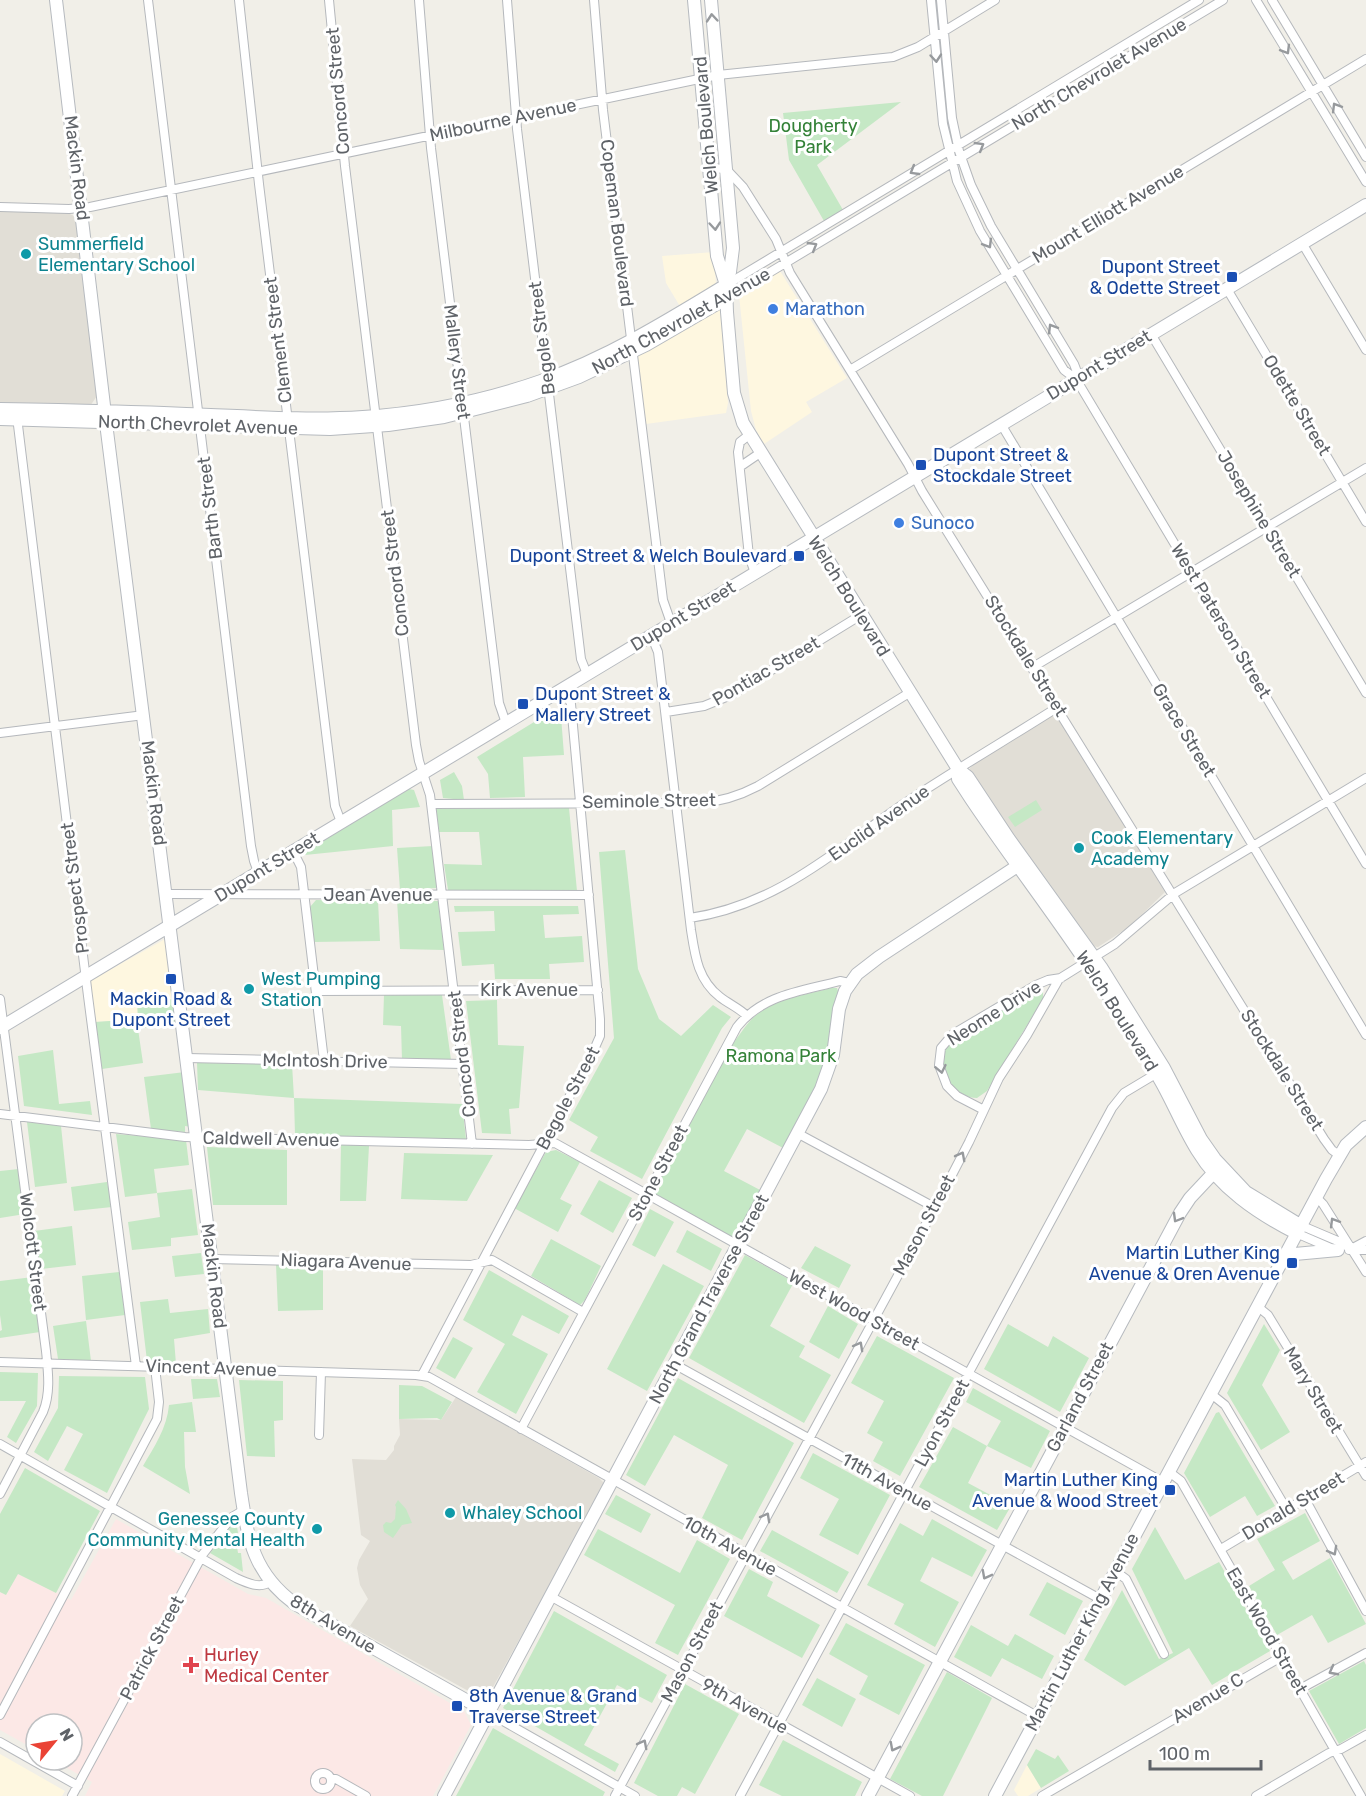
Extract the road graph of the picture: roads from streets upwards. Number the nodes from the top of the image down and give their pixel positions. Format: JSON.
{"nodes":[{"id":1,"x":56,"y":0,"type":"edge"},
{"id":2,"x":148,"y":0,"type":"edge"},
{"id":3,"x":239,"y":0,"type":"edge"},
{"id":4,"x":329,"y":0,"type":"edge"},
{"id":5,"x":419,"y":0,"type":"edge"},
{"id":6,"x":507,"y":0,"type":"edge"},
{"id":7,"x":594,"y":0,"type":"edge"},
{"id":8,"x":694,"y":0,"type":"edge"},
{"id":9,"x":711,"y":0,"type":"edge"},
{"id":10,"x":931,"y":0,"type":"edge"},
{"id":11,"x":941,"y":0,"type":"edge"},
{"id":12,"x":995,"y":0,"type":"edge"},
{"id":13,"x":1198,"y":0,"type":"edge"},
{"id":14,"x":1223,"y":0,"type":"edge"},
{"id":15,"x":1256,"y":0,"type":"edge"},
{"id":16,"x":1272,"y":0,"type":"edge"},
{"id":17,"x":944,"y":31,"type":"junction"},
{"id":18,"x":934,"y":37,"type":"junction"},
{"id":19,"x":1102,"y":58,"type":"junction"},
{"id":20,"x":1366,"y":59,"type":"edge"},
{"id":21,"x":1108,"y":69,"type":"junction"},
{"id":22,"x":717,"y":75,"type":"junction"},
{"id":23,"x":702,"y":78,"type":"junction"},
{"id":24,"x":1323,"y":85,"type":"junction"},
{"id":25,"x":1311,"y":92,"type":"junction"},
{"id":26,"x":602,"y":99,"type":"junction"},
{"id":27,"x":515,"y":117,"type":"junction"},
{"id":28,"x":430,"y":135,"type":"junction"},
{"id":29,"x":958,"y":145,"type":"junction"},
{"id":30,"x":948,"y":151,"type":"junction"},
{"id":31,"x":344,"y":154,"type":"junction"},
{"id":32,"x":961,"y":157,"type":"junction"},
{"id":33,"x":1366,"y":157,"type":"edge"},
{"id":34,"x":951,"y":163,"type":"junction"},
{"id":35,"x":710,"y":168,"type":"junction"},
{"id":36,"x":726,"y":169,"type":"junction"},
{"id":37,"x":257,"y":172,"type":"junction"},
{"id":38,"x":1366,"y":182,"type":"edge"},
{"id":39,"x":171,"y":190,"type":"junction"},
{"id":40,"x":1366,"y":205,"type":"edge"},
{"id":41,"x":0,"y":207,"type":"edge"},
{"id":42,"x":82,"y":208,"type":"junction"},
{"id":43,"x":1302,"y":243,"type":"junction"},
{"id":44,"x":781,"y":252,"type":"junction"},
{"id":45,"x":785,"y":263,"type":"junction"},
{"id":46,"x":1017,"y":269,"type":"junction"},
{"id":47,"x":1007,"y":275,"type":"junction"},
{"id":48,"x":1227,"y":289,"type":"junction"},
{"id":49,"x":726,"y":292,"type":"junction"},
{"id":50,"x":1151,"y":334,"type":"junction"},
{"id":51,"x":632,"y":347,"type":"junction"},
{"id":52,"x":1366,"y":350,"type":"edge"},
{"id":53,"x":850,"y":370,"type":"junction"},
{"id":54,"x":1076,"y":379,"type":"junction"},
{"id":55,"x":548,"y":384,"type":"junction"},
{"id":56,"x":463,"y":408,"type":"junction"},
{"id":57,"x":0,"y":409,"type":"edge"},
{"id":58,"x":17,"y":414,"type":"junction"},
{"id":59,"x":106,"y":417,"type":"junction"},
{"id":60,"x":0,"y":419,"type":"edge"},
{"id":61,"x":200,"y":420,"type":"junction"},
{"id":62,"x":376,"y":421,"type":"junction"},
{"id":63,"x":288,"y":423,"type":"junction"},
{"id":64,"x":1001,"y":424,"type":"junction"},
{"id":65,"x":749,"y":435,"type":"junction"},
{"id":66,"x":760,"y":453,"type":"junction"},
{"id":67,"x":741,"y":466,"type":"junction"},
{"id":68,"x":1366,"y":468,"type":"edge"},
{"id":69,"x":915,"y":476,"type":"junction"},
{"id":70,"x":1342,"y":482,"type":"junction"},
{"id":71,"x":1366,"y":522,"type":"edge"},
{"id":72,"x":1267,"y":527,"type":"junction"},
{"id":73,"x":813,"y":537,"type":"junction"},
{"id":74,"x":1192,"y":572,"type":"junction"},
{"id":75,"x":755,"y":573,"type":"junction"},
{"id":76,"x":861,"y":615,"type":"junction"},
{"id":77,"x":1117,"y":618,"type":"junction"},
{"id":78,"x":671,"y":623,"type":"junction"},
{"id":79,"x":651,"y":635,"type":"junction"},
{"id":80,"x":1033,"y":668,"type":"junction"},
{"id":81,"x":587,"y":674,"type":"junction"},
{"id":82,"x":564,"y":688,"type":"junction"},
{"id":83,"x":909,"y":693,"type":"junction"},
{"id":84,"x":1366,"y":693,"type":"edge"},
{"id":85,"x":1058,"y":707,"type":"junction"},
{"id":86,"x":666,"y":712,"type":"junction"},
{"id":87,"x":144,"y":715,"type":"junction"},
{"id":88,"x":506,"y":723,"type":"junction"},
{"id":89,"x":55,"y":726,"type":"junction"},
{"id":90,"x":0,"y":733,"type":"edge"},
{"id":91,"x":958,"y":769,"type":"junction"},
{"id":92,"x":423,"y":773,"type":"junction"},
{"id":93,"x":1366,"y":778,"type":"edge"},
{"id":94,"x":1328,"y":800,"type":"junction"},
{"id":95,"x":580,"y":803,"type":"junction"},
{"id":96,"x":676,"y":803,"type":"junction"},
{"id":97,"x":431,"y":804,"type":"junction"},
{"id":98,"x":341,"y":822,"type":"junction"},
{"id":99,"x":1253,"y":845,"type":"junction"},
{"id":100,"x":293,"y":851,"type":"junction"},
{"id":101,"x":1021,"y":863,"type":"junction"},
{"id":102,"x":1366,"y":864,"type":"edge"},
{"id":103,"x":258,"y":872,"type":"junction"},
{"id":104,"x":167,"y":894,"type":"junction"},
{"id":105,"x":221,"y":894,"type":"junction"},
{"id":106,"x":304,"y":894,"type":"junction"},
{"id":107,"x":1173,"y":894,"type":"junction"},
{"id":108,"x":442,"y":895,"type":"junction"},
{"id":109,"x":589,"y":895,"type":"junction"},
{"id":110,"x":690,"y":918,"type":"junction"},
{"id":111,"x":171,"y":925,"type":"junction"},
{"id":112,"x":1090,"y":959,"type":"junction"},
{"id":113,"x":86,"y":976,"type":"junction"},
{"id":114,"x":1061,"y":978,"type":"junction"},
{"id":115,"x":849,"y":983,"type":"junction"},
{"id":116,"x":454,"y":990,"type":"junction"},
{"id":117,"x":598,"y":990,"type":"junction"},
{"id":118,"x":316,"y":991,"type":"junction"},
{"id":119,"x":0,"y":999,"type":"edge"},
{"id":120,"x":747,"y":1016,"type":"junction"},
{"id":121,"x":2,"y":1027,"type":"edge"},
{"id":122,"x":1366,"y":1035,"type":"edge"},
{"id":123,"x":187,"y":1058,"type":"junction"},
{"id":124,"x":324,"y":1061,"type":"junction"},
{"id":125,"x":463,"y":1064,"type":"junction"},
{"id":126,"x":1160,"y":1071,"type":"junction"},
{"id":127,"x":984,"y":1110,"type":"junction"},
{"id":128,"x":0,"y":1114,"type":"edge"},
{"id":129,"x":15,"y":1116,"type":"junction"},
{"id":130,"x":104,"y":1127,"type":"junction"},
{"id":131,"x":1366,"y":1127,"type":"edge"},
{"id":132,"x":797,"y":1133,"type":"junction"},
{"id":133,"x":196,"y":1137,"type":"junction"},
{"id":134,"x":472,"y":1144,"type":"junction"},
{"id":135,"x":544,"y":1144,"type":"junction"},
{"id":136,"x":1339,"y":1155,"type":"junction"},
{"id":137,"x":1217,"y":1170,"type":"junction"},
{"id":138,"x":646,"y":1194,"type":"junction"},
{"id":139,"x":1316,"y":1197,"type":"junction"},
{"id":140,"x":934,"y":1208,"type":"junction"},
{"id":141,"x":1298,"y":1229,"type":"junction"},
{"id":142,"x":1366,"y":1241,"type":"edge"},
{"id":143,"x":737,"y":1245,"type":"junction"},
{"id":144,"x":1344,"y":1250,"type":"junction"},
{"id":145,"x":1366,"y":1250,"type":"edge"},
{"id":146,"x":1284,"y":1255,"type":"junction"},
{"id":147,"x":212,"y":1259,"type":"junction"},
{"id":148,"x":480,"y":1263,"type":"junction"},
{"id":149,"x":1366,"y":1272,"type":"edge"},
{"id":150,"x":1257,"y":1306,"type":"junction"},
{"id":151,"x":583,"y":1312,"type":"junction"},
{"id":152,"x":873,"y":1320,"type":"junction"},
{"id":153,"x":0,"y":1362,"type":"edge"},
{"id":154,"x":47,"y":1363,"type":"junction"},
{"id":155,"x":674,"y":1364,"type":"junction"},
{"id":156,"x":136,"y":1366,"type":"junction"},
{"id":157,"x":155,"y":1366,"type":"junction"},
{"id":158,"x":226,"y":1369,"type":"junction"},
{"id":159,"x":321,"y":1372,"type":"junction"},
{"id":160,"x":969,"y":1374,"type":"junction"},
{"id":161,"x":422,"y":1375,"type":"junction"},
{"id":162,"x":1210,"y":1394,"type":"junction"},
{"id":163,"x":1065,"y":1427,"type":"junction"},
{"id":164,"x":520,"y":1429,"type":"junction"},
{"id":165,"x":319,"y":1435,"type":"dead end"},
{"id":166,"x":808,"y":1438,"type":"junction"},
{"id":167,"x":0,"y":1444,"type":"edge"},
{"id":168,"x":21,"y":1456,"type":"junction"},
{"id":169,"x":1363,"y":1464,"type":"edge"},
{"id":170,"x":1165,"y":1476,"type":"junction"},
{"id":171,"x":1366,"y":1476,"type":"edge"},
{"id":172,"x":612,"y":1480,"type":"junction"},
{"id":173,"x":905,"y":1492,"type":"junction"},
{"id":174,"x":0,"y":1494,"type":"edge"},
{"id":175,"x":1305,"y":1499,"type":"junction"},
{"id":176,"x":111,"y":1507,"type":"junction"},
{"id":177,"x":244,"y":1510,"type":"junction"},
{"id":178,"x":1287,"y":1510,"type":"junction"},
{"id":179,"x":1002,"y":1545,"type":"junction"},
{"id":180,"x":1221,"y":1549,"type":"junction"},
{"id":181,"x":745,"y":1555,"type":"junction"},
{"id":182,"x":201,"y":1558,"type":"junction"},
{"id":183,"x":1115,"y":1571,"type":"junction"},
{"id":184,"x":270,"y":1581,"type":"junction"},
{"id":185,"x":550,"y":1596,"type":"junction"},
{"id":186,"x":1100,"y":1599,"type":"junction"},
{"id":187,"x":842,"y":1608,"type":"junction"},
{"id":188,"x":1366,"y":1611,"type":"edge"},
{"id":189,"x":1366,"y":1653,"type":"edge"},
{"id":190,"x":1164,"y":1654,"type":"dead end"},
{"id":191,"x":1281,"y":1657,"type":"junction"},
{"id":192,"x":940,"y":1662,"type":"junction"},
{"id":193,"x":682,"y":1671,"type":"junction"},
{"id":194,"x":1300,"y":1689,"type":"junction"},
{"id":195,"x":489,"y":1713,"type":"junction"},
{"id":196,"x":0,"y":1715,"type":"edge"},
{"id":197,"x":1037,"y":1716,"type":"junction"},
{"id":198,"x":778,"y":1724,"type":"junction"},
{"id":199,"x":1366,"y":1735,"type":"edge"},
{"id":200,"x":0,"y":1742,"type":"edge"},
{"id":201,"x":1335,"y":1751,"type":"junction"},
{"id":202,"x":878,"y":1778,"type":"junction"},
{"id":203,"x":331,"y":1779,"type":"dead end"},
{"id":204,"x":78,"y":1786,"type":"junction"},
{"id":205,"x":618,"y":1792,"type":"edge"},
{"id":206,"x":998,"y":1795,"type":"edge"},
{"id":207,"x":72,"y":1796,"type":"edge"},
{"id":208,"x":366,"y":1796,"type":"edge"},
{"id":209,"x":444,"y":1796,"type":"edge"},
{"id":210,"x":635,"y":1796,"type":"edge"},
{"id":211,"x":740,"y":1796,"type":"edge"},
{"id":212,"x":868,"y":1796,"type":"edge"},
{"id":213,"x":910,"y":1796,"type":"edge"},
{"id":214,"x":1042,"y":1796,"type":"edge"},
{"id":215,"x":1256,"y":1796,"type":"edge"},
{"id":216,"x":1361,"y":1796,"type":"edge"}],
"edges":[{"from":1,"to":42,"type":"street","name":"Mackin Road"},
{"from":2,"to":39,"type":"street","name":"Barth Street"},
{"from":3,"to":37,"type":"street","name":"Clement Street"},
{"from":4,"to":31,"type":"street","name":"Concord Street"},
{"from":5,"to":28,"type":"street","name":"Mallery Street"},
{"from":6,"to":27,"type":"street","name":"Begole Street"},
{"from":7,"to":26,"type":"street","name":"Copeman Boulevard"},
{"from":8,"to":23,"type":"street","name":"Welch Boulevard"},
{"from":22,"to":9,"type":"street","name":"Welch Boulevard","one_way":true},
{"from":10,"to":18,"type":"street","name":"West Paterson Street"},
{"from":11,"to":17,"type":"street","name":"West Paterson Street"},
{"from":12,"to":17,"type":"street","name":"Milbourne Avenue"},
{"from":13,"to":19,"type":"street","name":"North Chevrolet Avenue"},
{"from":14,"to":21,"type":"street","name":"North Chevrolet Avenue"},
{"from":15,"to":25,"type":"street","one_way":true},
{"from":16,"to":24,"type":"street"},
{"from":17,"to":18,"type":"street","name":"Milbourne Avenue"},
{"from":17,"to":29,"type":"street","name":"West Paterson Street"},
{"from":18,"to":22,"type":"street","name":"Milbourne Avenue"},
{"from":18,"to":30,"type":"street","name":"West Paterson Street","one_way":true},
{"from":19,"to":21,"type":"street"},
{"from":19,"to":29,"type":"street","name":"North Chevrolet Avenue"},
{"from":20,"to":24,"type":"street","name":"Mount Elliott Avenue"},
{"from":32,"to":21,"type":"street","name":"North Chevrolet Avenue","one_way":true},
{"from":22,"to":23,"type":"street","name":"Milbourne Avenue"},
{"from":22,"to":36,"type":"street","name":"Welch Boulevard"},
{"from":23,"to":26,"type":"street","name":"Milbourne Avenue"},
{"from":23,"to":35,"type":"street","name":"Welch Boulevard"},
{"from":24,"to":25,"type":"street","name":"Mount Elliott Avenue"},
{"from":33,"to":24,"type":"street","one_way":true},
{"from":25,"to":38,"type":"street"},
{"from":25,"to":46,"type":"street","name":"Mount Elliott Avenue"},
{"from":26,"to":27,"type":"street","name":"Milbourne Avenue"},
{"from":26,"to":51,"type":"street","name":"Copeman Boulevard"},
{"from":27,"to":28,"type":"street","name":"Milbourne Avenue"},
{"from":27,"to":55,"type":"street","name":"Begole Street"},
{"from":28,"to":31,"type":"street","name":"Milbourne Avenue"},
{"from":28,"to":56,"type":"street","name":"Mallery Street"},
{"from":29,"to":30,"type":"street","name":"North Chevrolet Avenue"},
{"from":29,"to":32,"type":"street","name":"West Paterson Street"},
{"from":30,"to":34,"type":"street","name":"West Paterson Street"},
{"from":30,"to":44,"type":"street","name":"North Chevrolet Avenue","one_way":true},
{"from":31,"to":37,"type":"street","name":"Milbourne Avenue"},
{"from":31,"to":62,"type":"street","name":"Concord Street"},
{"from":32,"to":34,"type":"street","name":"North Chevrolet Avenue"},
{"from":32,"to":46,"type":"street","name":"West Paterson Street"},
{"from":45,"to":34,"type":"street","name":"North Chevrolet Avenue","one_way":true},
{"from":34,"to":47,"type":"street","name":"West Paterson Street","one_way":true},
{"from":35,"to":36,"type":"street"},
{"from":35,"to":49,"type":"street","name":"Welch Boulevard","one_way":true},
{"from":36,"to":44,"type":"street","name":"Stockdale Street"},
{"from":36,"to":49,"type":"street","name":"Welch Boulevard"},
{"from":37,"to":39,"type":"street","name":"Milbourne Avenue"},
{"from":37,"to":63,"type":"street","name":"Clement Street"},
{"from":39,"to":42,"type":"street","name":"Milbourne Avenue"},
{"from":39,"to":61,"type":"street","name":"Barth Street"},
{"from":40,"to":43,"type":"street","name":"Dupont Street"},
{"from":41,"to":42,"type":"street","name":"Milbourne Avenue"},
{"from":42,"to":59,"type":"street","name":"Mackin Road"},
{"from":43,"to":48,"type":"street","name":"Dupont Street"},
{"from":43,"to":52,"type":"street"},
{"from":44,"to":45,"type":"street","name":"Stockdale Street"},
{"from":44,"to":49,"type":"street","name":"North Chevrolet Avenue"},
{"from":45,"to":49,"type":"street","name":"North Chevrolet Avenue"},
{"from":45,"to":53,"type":"street","name":"Stockdale Street"},
{"from":46,"to":47,"type":"street","name":"Mount Elliott Avenue"},
{"from":54,"to":46,"type":"street","name":"West Paterson Street","one_way":true},
{"from":47,"to":53,"type":"street","name":"Mount Elliott Avenue"},
{"from":47,"to":54,"type":"street","name":"West Paterson Street"},
{"from":48,"to":50,"type":"street","name":"Dupont Street"},
{"from":48,"to":70,"type":"street","name":"Odette Street"},
{"from":49,"to":51,"type":"street","name":"North Chevrolet Avenue"},
{"from":49,"to":65,"type":"street","name":"Welch Boulevard"},
{"from":50,"to":54,"type":"street","name":"Dupont Street"},
{"from":50,"to":72,"type":"street","name":"Josephine Street"},
{"from":51,"to":55,"type":"street","name":"North Chevrolet Avenue"},
{"from":51,"to":78,"type":"street","name":"Copeman Boulevard"},
{"from":53,"to":69,"type":"street","name":"Stockdale Street"},
{"from":54,"to":64,"type":"street","name":"Dupont Street"},
{"from":54,"to":74,"type":"street","name":"West Paterson Street"},
{"from":55,"to":56,"type":"street","name":"North Chevrolet Avenue"},
{"from":55,"to":81,"type":"street","name":"Begole Street"},
{"from":56,"to":62,"type":"street","name":"North Chevrolet Avenue"},
{"from":56,"to":88,"type":"street","name":"Mallery Street"},
{"from":57,"to":58,"type":"street","name":"North Chevrolet Avenue"},
{"from":58,"to":59,"type":"street","name":"North Chevrolet Avenue"},
{"from":58,"to":60,"type":"street","name":"North Chevrolet Avenue"},
{"from":58,"to":89,"type":"street","name":"Prospect Street"},
{"from":59,"to":61,"type":"street","name":"North Chevrolet Avenue"},
{"from":59,"to":87,"type":"street","name":"Mackin Road"},
{"from":61,"to":63,"type":"street","name":"North Chevrolet Avenue"},
{"from":61,"to":103,"type":"street","name":"Barth Street"},
{"from":62,"to":63,"type":"street","name":"North Chevrolet Avenue"},
{"from":62,"to":92,"type":"street","name":"Concord Street"},
{"from":63,"to":98,"type":"street","name":"Clement Street"},
{"from":64,"to":69,"type":"street","name":"Dupont Street"},
{"from":64,"to":77,"type":"street","name":"Grace Street"},
{"from":65,"to":66,"type":"street","name":"Welch Boulevard"},
{"from":65,"to":67,"type":"street"},
{"from":66,"to":67,"type":"street"},
{"from":66,"to":73,"type":"street","name":"Welch Boulevard"},
{"from":67,"to":75,"type":"street"},
{"from":68,"to":70,"type":"street"},
{"from":69,"to":73,"type":"street","name":"Dupont Street"},
{"from":69,"to":80,"type":"street","name":"Stockdale Street"},
{"from":70,"to":71,"type":"street","name":"Odette Street"},
{"from":70,"to":72,"type":"street"},
{"from":72,"to":74,"type":"street"},
{"from":72,"to":84,"type":"street","name":"Josephine Street"},
{"from":73,"to":75,"type":"street","name":"Dupont Street"},
{"from":73,"to":76,"type":"street","name":"Welch Boulevard"},
{"from":74,"to":77,"type":"street"},
{"from":74,"to":94,"type":"street","name":"West Paterson Street"},
{"from":75,"to":78,"type":"street","name":"Dupont Street"},
{"from":76,"to":83,"type":"street","name":"Welch Boulevard"},
{"from":76,"to":86,"type":"street","name":"Pontiac Street"},
{"from":77,"to":80,"type":"street"},
{"from":77,"to":99,"type":"street","name":"Grace Street"},
{"from":78,"to":79,"type":"street","name":"Dupont Street"},
{"from":79,"to":81,"type":"street","name":"Dupont Street"},
{"from":79,"to":86,"type":"street"},
{"from":80,"to":85,"type":"street","name":"Stockdale Street"},
{"from":81,"to":82,"type":"street","name":"Dupont Street"},
{"from":82,"to":88,"type":"street","name":"Dupont Street"},
{"from":82,"to":95,"type":"street","name":"Begole Street"},
{"from":83,"to":91,"type":"street","name":"Welch Boulevard"},
{"from":83,"to":96,"type":"street","name":"Seminole Street"},
{"from":85,"to":91,"type":"street","name":"Euclid Avenue"},
{"from":85,"to":107,"type":"street","name":"Stockdale Street"},
{"from":86,"to":96,"type":"street"},
{"from":87,"to":89,"type":"street"},
{"from":87,"to":104,"type":"street","name":"Mackin Road"},
{"from":88,"to":92,"type":"street","name":"Dupont Street"},
{"from":89,"to":90,"type":"street"},
{"from":89,"to":113,"type":"street","name":"Prospect Street"},
{"from":91,"to":101,"type":"street","name":"Welch Boulevard"},
{"from":91,"to":110,"type":"street","name":"Euclid Avenue"},
{"from":92,"to":97,"type":"street","name":"Concord Street"},
{"from":92,"to":98,"type":"street","name":"Dupont Street"},
{"from":93,"to":94,"type":"street","name":"Mason Street"},
{"from":94,"to":99,"type":"street","name":"Mason Street"},
{"from":94,"to":102,"type":"street","name":"West Paterson Street"},
{"from":95,"to":96,"type":"street","name":"Seminole Street"},
{"from":95,"to":97,"type":"street","name":"Seminole Street"},
{"from":95,"to":109,"type":"street","name":"Begole Street"},
{"from":96,"to":110,"type":"street"},
{"from":97,"to":108,"type":"street","name":"Concord Street"},
{"from":98,"to":100,"type":"street","name":"Dupont Street"},
{"from":99,"to":107,"type":"street","name":"Mason Street"},
{"from":99,"to":122,"type":"street","name":"Grace Street"},
{"from":100,"to":103,"type":"street","name":"Dupont Street"},
{"from":100,"to":106,"type":"street"},
{"from":101,"to":112,"type":"street","name":"Welch Boulevard"},
{"from":101,"to":115,"type":"street","name":"North Grand Traverse Street"},
{"from":103,"to":105,"type":"street","name":"Dupont Street"},
{"from":104,"to":105,"type":"street","name":"Jean Avenue"},
{"from":104,"to":111,"type":"street","name":"Mackin Road"},
{"from":105,"to":106,"type":"street","name":"Jean Avenue"},
{"from":105,"to":111,"type":"street","name":"Dupont Street"},
{"from":106,"to":108,"type":"street","name":"Jean Avenue"},
{"from":106,"to":118,"type":"street"},
{"from":107,"to":112,"type":"street","name":"Mason Street"},
{"from":107,"to":136,"type":"street","name":"Stockdale Street"},
{"from":108,"to":109,"type":"street","name":"Jean Avenue"},
{"from":108,"to":116,"type":"street","name":"Concord Street"},
{"from":109,"to":117,"type":"street","name":"Begole Street"},
{"from":110,"to":120,"type":"street"},
{"from":111,"to":113,"type":"street","name":"Dupont Street"},
{"from":111,"to":123,"type":"street","name":"Mackin Road"},
{"from":112,"to":114,"type":"street","name":"Mason Street"},
{"from":112,"to":126,"type":"street","name":"Welch Boulevard"},
{"from":113,"to":121,"type":"street","name":"Dupont Street"},
{"from":113,"to":130,"type":"street","name":"Prospect Street"},
{"from":114,"to":127,"type":"street","name":"Mason Street"},
{"from":114,"to":127,"type":"street","name":"Neome Drive","one_way":true},
{"from":115,"to":120,"type":"street","name":"Stone Street"},
{"from":115,"to":132,"type":"street","name":"North Grand Traverse Street"},
{"from":116,"to":117,"type":"street","name":"Kirk Avenue"},
{"from":116,"to":118,"type":"street","name":"Kirk Avenue"},
{"from":116,"to":125,"type":"street","name":"Concord Street"},
{"from":117,"to":135,"type":"street","name":"Begole Street"},
{"from":118,"to":124,"type":"street"},
{"from":119,"to":121,"type":"street","name":"Wolcott Street"},
{"from":120,"to":138,"type":"street","name":"Stone Street"},
{"from":121,"to":129,"type":"street","name":"Wolcott Street"},
{"from":123,"to":124,"type":"street","name":"McIntosh Drive"},
{"from":123,"to":133,"type":"street","name":"Mackin Road"},
{"from":124,"to":125,"type":"street","name":"McIntosh Drive"},
{"from":125,"to":134,"type":"street","name":"Concord Street"},
{"from":126,"to":137,"type":"street","name":"Welch Boulevard"},
{"from":126,"to":160,"type":"street","name":"Lyon Street"},
{"from":140,"to":127,"type":"street","name":"Mason Street","one_way":true},
{"from":128,"to":129,"type":"street","name":"Caldwell Avenue"},
{"from":129,"to":130,"type":"street","name":"Caldwell Avenue"},
{"from":129,"to":154,"type":"street","name":"Wolcott Street"},
{"from":130,"to":133,"type":"street","name":"Caldwell Avenue"},
{"from":130,"to":156,"type":"street","name":"Prospect Street"},
{"from":131,"to":136,"type":"street","name":"Martin Luther King Avenue"},
{"from":132,"to":140,"type":"street"},
{"from":132,"to":143,"type":"street","name":"North Grand Traverse Street"},
{"from":133,"to":134,"type":"street","name":"Caldwell Avenue"},
{"from":133,"to":147,"type":"street","name":"Mackin Road"},
{"from":134,"to":135,"type":"street","name":"Caldwell Avenue"},
{"from":135,"to":138,"type":"street","name":"West Wood Street"},
{"from":135,"to":148,"type":"street","name":"Begole Street"},
{"from":136,"to":139,"type":"street","name":"Martin Luther King Avenue"},
{"from":137,"to":141,"type":"street","name":"Welch Boulevard"},
{"from":137,"to":163,"type":"street","name":"Garland Street","one_way":true},
{"from":138,"to":143,"type":"street","name":"West Wood Street"},
{"from":138,"to":151,"type":"street","name":"Stone Street"},
{"from":139,"to":141,"type":"street","name":"Martin Luther King Avenue"},
{"from":144,"to":139,"type":"street","one_way":true},
{"from":140,"to":152,"type":"street","name":"Mason Street"},
{"from":141,"to":144,"type":"street"},
{"from":141,"to":146,"type":"street","name":"Martin Luther King Avenue"},
{"from":142,"to":144,"type":"street"},
{"from":143,"to":152,"type":"street","name":"West Wood Street"},
{"from":143,"to":155,"type":"street","name":"North Grand Traverse Street"},
{"from":144,"to":145,"type":"street"},
{"from":144,"to":146,"type":"street"},
{"from":144,"to":149,"type":"street"},
{"from":146,"to":150,"type":"street","name":"Martin Luther King Avenue"},
{"from":147,"to":148,"type":"street","name":"Niagara Avenue"},
{"from":147,"to":158,"type":"street","name":"Mackin Road"},
{"from":148,"to":151,"type":"street"},
{"from":148,"to":161,"type":"street","name":"Begole Street"},
{"from":150,"to":162,"type":"street","name":"Martin Luther King Avenue"},
{"from":150,"to":169,"type":"street","name":"Mary Street"},
{"from":151,"to":164,"type":"street","name":"Stone Street"},
{"from":152,"to":160,"type":"street","name":"West Wood Street"},
{"from":166,"to":152,"type":"street","name":"Mason Street","one_way":true},
{"from":153,"to":154,"type":"street","name":"Vincent Avenue"},
{"from":154,"to":156,"type":"street","name":"Vincent Avenue"},
{"from":154,"to":168,"type":"street","name":"Wolcott Street"},
{"from":155,"to":166,"type":"street","name":"11th Avenue"},
{"from":155,"to":172,"type":"street","name":"North Grand Traverse Street"},
{"from":156,"to":157,"type":"street","name":"Vincent Avenue"},
{"from":157,"to":158,"type":"street","name":"Vincent Avenue"},
{"from":157,"to":176,"type":"street"},
{"from":158,"to":159,"type":"street","name":"Vincent Avenue"},
{"from":158,"to":177,"type":"street","name":"Mackin Road"},
{"from":159,"to":161,"type":"street","name":"Vincent Avenue"},
{"from":159,"to":165,"type":"street"},
{"from":160,"to":163,"type":"street","name":"West Wood Street"},
{"from":160,"to":173,"type":"street","name":"Lyon Street"},
{"from":161,"to":164,"type":"street","name":"10th Avenue"},
{"from":162,"to":170,"type":"street","name":"Martin Luther King Avenue"},
{"from":162,"to":178,"type":"street"},
{"from":163,"to":170,"type":"street","name":"West Wood Street"},
{"from":163,"to":179,"type":"street","name":"Garland Street"},
{"from":164,"to":172,"type":"street","name":"10th Avenue"},
{"from":166,"to":173,"type":"street","name":"11th Avenue"},
{"from":181,"to":166,"type":"street","name":"Mason Street","one_way":true},
{"from":167,"to":168,"type":"street"},
{"from":168,"to":174,"type":"street","name":"Wolcott Street"},
{"from":168,"to":176,"type":"street"},
{"from":169,"to":171,"type":"street","name":"Mary Street"},
{"from":169,"to":175,"type":"street","name":"Donald Street"},
{"from":170,"to":180,"type":"street","name":"East Wood Street"},
{"from":170,"to":183,"type":"street","name":"Martin Luther King Avenue"},
{"from":172,"to":181,"type":"street","name":"10th Avenue"},
{"from":172,"to":185,"type":"street","name":"North Grand Traverse Street"},
{"from":173,"to":179,"type":"street","name":"11th Avenue"},
{"from":173,"to":187,"type":"street","name":"Lyon Street"},
{"from":175,"to":178,"type":"street","name":"Donald Street"},
{"from":175,"to":188,"type":"street","one_way":true},
{"from":176,"to":182,"type":"street"},
{"from":176,"to":196,"type":"street"},
{"from":177,"to":182,"type":"street","name":"Patrick Street"},
{"from":177,"to":184,"type":"street","name":"Mackin Road"},
{"from":178,"to":180,"type":"street","name":"Donald Street"},
{"from":179,"to":186,"type":"street","name":"11th Avenue"},
{"from":179,"to":192,"type":"street","name":"Garland Street","one_way":true},
{"from":180,"to":191,"type":"street","name":"East Wood Street"},
{"from":181,"to":187,"type":"street","name":"10th Avenue"},
{"from":181,"to":193,"type":"street","name":"Mason Street"},
{"from":182,"to":184,"type":"street"},
{"from":182,"to":204,"type":"street","name":"Patrick Street"},
{"from":183,"to":186,"type":"street","name":"Martin Luther King Avenue"},
{"from":183,"to":190,"type":"street"},
{"from":184,"to":195,"type":"street","name":"8th Avenue"},
{"from":185,"to":193,"type":"street","name":"9th Avenue"},
{"from":185,"to":195,"type":"street","name":"North Grand Traverse Street"},
{"from":186,"to":197,"type":"street","name":"Martin Luther King Avenue"},
{"from":187,"to":192,"type":"street","name":"10th Avenue"},
{"from":187,"to":198,"type":"street","name":"Lyon Street"},
{"from":189,"to":194,"type":"street","one_way":true},
{"from":191,"to":194,"type":"street","name":"East Wood Street"},
{"from":191,"to":214,"type":"street","name":"Avenue C"},
{"from":192,"to":197,"type":"street","name":"10th Avenue"},
{"from":192,"to":202,"type":"street","name":"Garland Street","one_way":true},
{"from":193,"to":198,"type":"street","name":"9th Avenue"},
{"from":205,"to":193,"type":"street","name":"Mason Street","one_way":true},
{"from":194,"to":201,"type":"street","name":"East Wood Street"},
{"from":195,"to":205,"type":"street","name":"8th Avenue"},
{"from":195,"to":209,"type":"street","name":"North Grand Traverse Street"},
{"from":197,"to":206,"type":"street","name":"Martin Luther King Avenue"},
{"from":198,"to":202,"type":"street","name":"9th Avenue"},
{"from":198,"to":211,"type":"street","name":"Lyon Street"},
{"from":199,"to":201,"type":"street"},
{"from":200,"to":204,"type":"street"},
{"from":201,"to":215,"type":"street"},
{"from":201,"to":216,"type":"street","name":"East Wood Street"},
{"from":202,"to":212,"type":"street","name":"Garland Street"},
{"from":202,"to":213,"type":"street","name":"9th Avenue"},
{"from":203,"to":208,"type":"street"},
{"from":204,"to":207,"type":"street","name":"Patrick Street"},
{"from":205,"to":210,"type":"street","name":"8th Avenue"}]}
